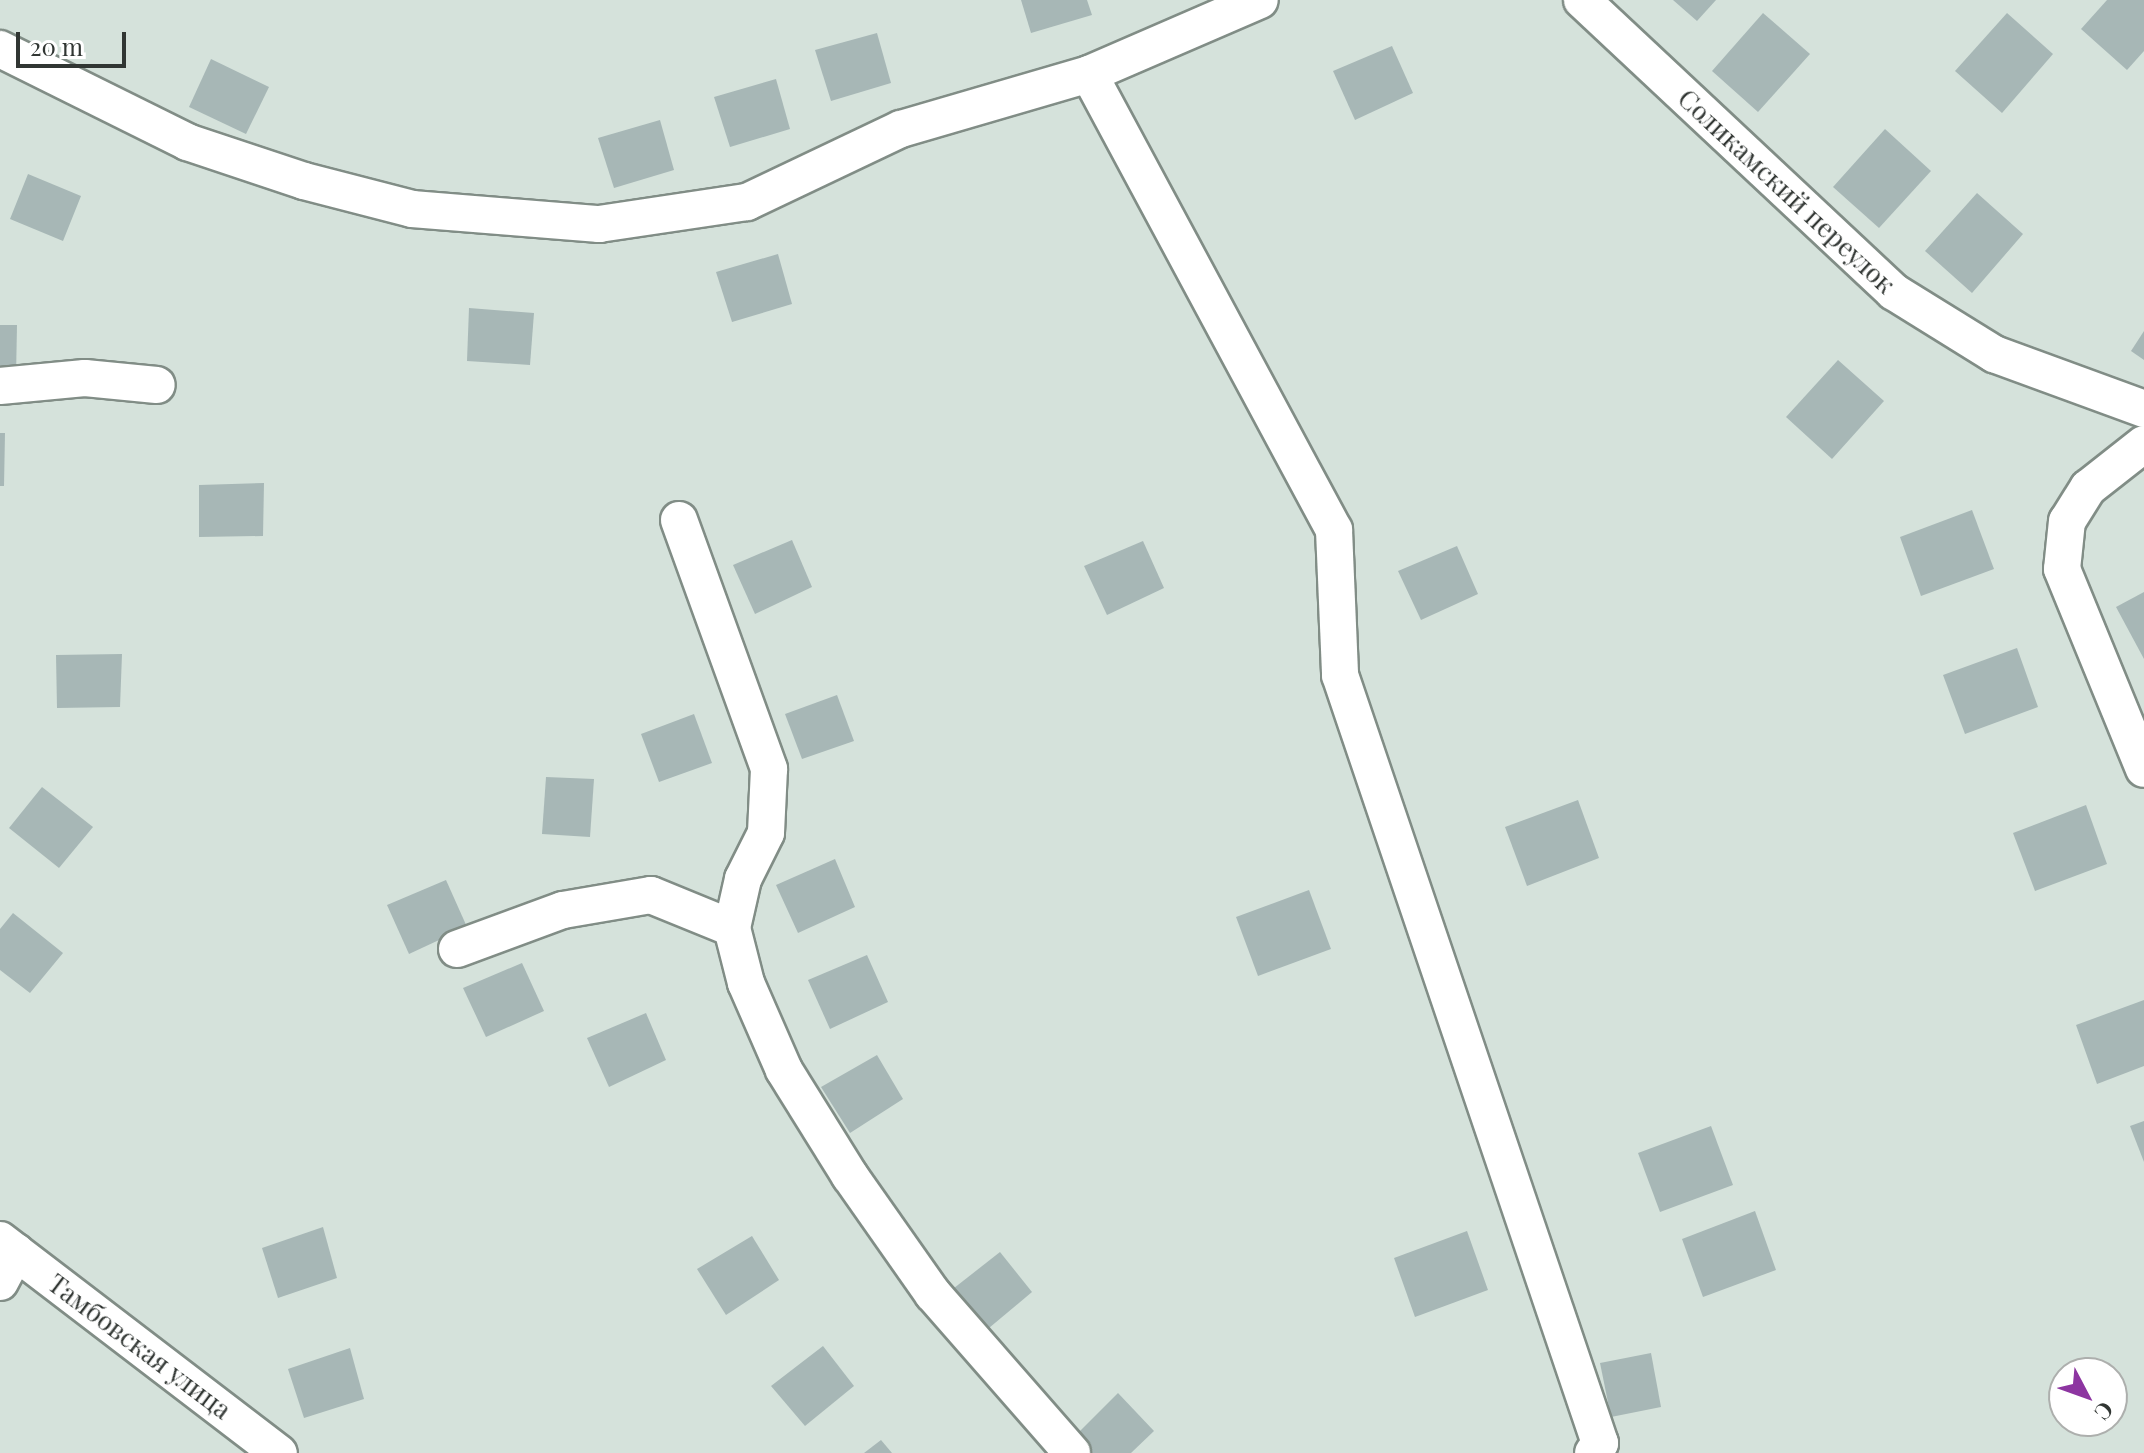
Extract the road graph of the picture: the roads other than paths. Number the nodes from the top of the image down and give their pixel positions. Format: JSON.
{"nodes":[{"id":1,"x":1260,"y":0,"type":"edge"},
{"id":2,"x":1582,"y":0,"type":"edge"},
{"id":3,"x":0,"y":49,"type":"edge"},
{"id":4,"x":1089,"y":74,"type":"junction"},
{"id":5,"x":157,"y":385,"type":"dead end"},
{"id":6,"x":0,"y":386,"type":"edge"},
{"id":7,"x":2144,"y":409,"type":"edge"},
{"id":8,"x":2144,"y":444,"type":"edge"},
{"id":9,"x":679,"y":520,"type":"dead end"},
{"id":10,"x":2144,"y":769,"type":"edge"},
{"id":11,"x":732,"y":928,"type":"junction"},
{"id":12,"x":457,"y":949,"type":"dead end"},
{"id":13,"x":5,"y":1258,"type":"edge"},
{"id":14,"x":279,"y":1453,"type":"edge"},
{"id":15,"x":1072,"y":1453,"type":"edge"},
{"id":16,"x":1593,"y":1453,"type":"edge"}],
"edges":[{"from":1,"to":4,"type":"street"},
{"from":2,"to":7,"type":"street","name":"Соликамский переулок"},
{"from":3,"to":4,"type":"street"},
{"from":4,"to":16,"type":"street"},
{"from":5,"to":6,"type":"street"},
{"from":8,"to":10,"type":"street"},
{"from":9,"to":11,"type":"street"},
{"from":11,"to":12,"type":"street"},
{"from":11,"to":15,"type":"street"},
{"from":13,"to":14,"type":"street","name":"Тамбовская улица"}]}
